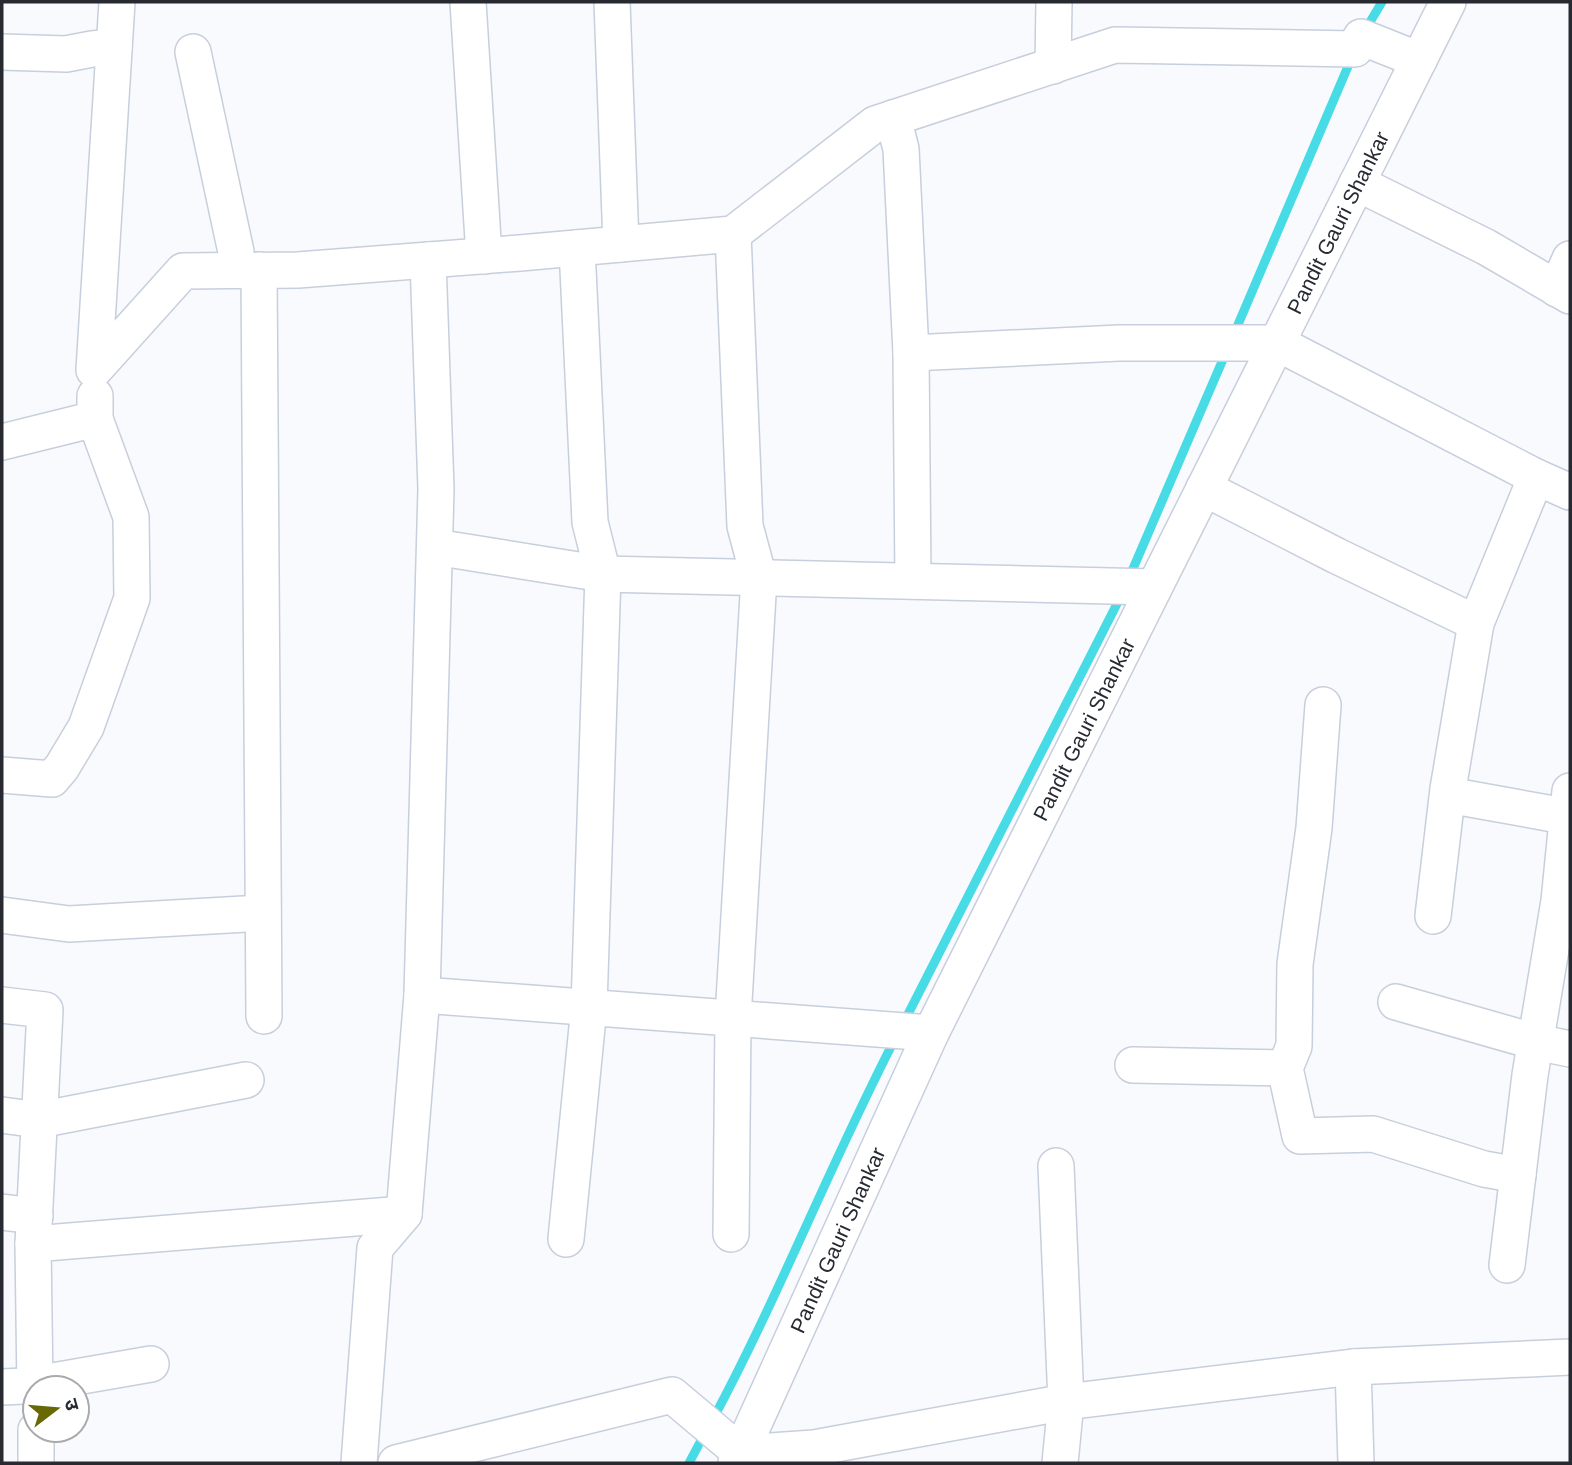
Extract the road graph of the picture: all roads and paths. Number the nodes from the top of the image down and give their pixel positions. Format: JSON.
{"nodes":[{"id":1,"x":117,"y":2,"type":"edge"},
{"id":2,"x":468,"y":2,"type":"edge"},
{"id":3,"x":612,"y":2,"type":"edge"},
{"id":4,"x":1054,"y":2,"type":"edge"},
{"id":5,"x":1448,"y":2,"type":"edge"},
{"id":6,"x":114,"y":47,"type":"junction"},
{"id":7,"x":2,"y":52,"type":"edge"},
{"id":8,"x":193,"y":52,"type":"dead end"},
{"id":9,"x":1419,"y":60,"type":"junction"},
{"id":10,"x":1053,"y":66,"type":"junction"},
{"id":11,"x":892,"y":118,"type":"junction"},
{"id":12,"x":1357,"y":183,"type":"junction"},
{"id":13,"x":733,"y":234,"type":"junction"},
{"id":14,"x":621,"y":244,"type":"junction"},
{"id":15,"x":577,"y":248,"type":"junction"},
{"id":16,"x":484,"y":256,"type":"junction"},
{"id":17,"x":428,"y":260,"type":"junction"},
{"id":18,"x":246,"y":270,"type":"junction"},
{"id":19,"x":1566,"y":281,"type":"edge"},
{"id":20,"x":1277,"y":343,"type":"junction"},
{"id":21,"x":911,"y":353,"type":"junction"},
{"id":22,"x":94,"y":370,"type":"junction"},
{"id":23,"x":95,"y":419,"type":"junction"},
{"id":24,"x":2,"y":442,"type":"edge"},
{"id":25,"x":1536,"y":477,"type":"junction"},
{"id":26,"x":1204,"y":488,"type":"junction"},
{"id":27,"x":1570,"y":492,"type":"edge"},
{"id":28,"x":435,"y":547,"type":"junction"},
{"id":29,"x":603,"y":574,"type":"junction"},
{"id":30,"x":759,"y":578,"type":"junction"},
{"id":31,"x":913,"y":581,"type":"junction"},
{"id":32,"x":1154,"y":587,"type":"junction"},
{"id":33,"x":1476,"y":623,"type":"junction"},
{"id":34,"x":1323,"y":705,"type":"dead end"},
{"id":35,"x":2,"y":775,"type":"edge"},
{"id":36,"x":1448,"y":795,"type":"junction"},
{"id":37,"x":1569,"y":808,"type":"edge"},
{"id":38,"x":1565,"y":903,"type":"edge"},
{"id":39,"x":263,"y":913,"type":"junction"},
{"id":40,"x":2,"y":915,"type":"edge"},
{"id":41,"x":1433,"y":916,"type":"dead end"},
{"id":42,"x":422,"y":995,"type":"junction"},
{"id":43,"x":1396,"y":1002,"type":"dead end"},
{"id":44,"x":2,"y":1005,"type":"edge"},
{"id":45,"x":589,"y":1007,"type":"junction"},
{"id":46,"x":264,"y":1016,"type":"dead end"},
{"id":47,"x":733,"y":1018,"type":"junction"},
{"id":48,"x":931,"y":1033,"type":"junction"},
{"id":49,"x":1536,"y":1042,"type":"junction"},
{"id":50,"x":1570,"y":1049,"type":"edge"},
{"id":51,"x":1133,"y":1065,"type":"dead end"},
{"id":52,"x":1286,"y":1068,"type":"junction"},
{"id":53,"x":246,"y":1080,"type":"dead end"},
{"id":54,"x":2,"y":1115,"type":"edge"},
{"id":55,"x":39,"y":1120,"type":"junction"},
{"id":56,"x":1056,"y":1166,"type":"dead end"},
{"id":57,"x":1518,"y":1175,"type":"junction"},
{"id":58,"x":404,"y":1214,"type":"junction"},
{"id":59,"x":23,"y":1224,"type":"edge"},
{"id":60,"x":731,"y":1234,"type":"dead end"},
{"id":61,"x":566,"y":1240,"type":"dead end"},
{"id":62,"x":1507,"y":1265,"type":"dead end"},
{"id":63,"x":1570,"y":1357,"type":"edge"},
{"id":64,"x":151,"y":1364,"type":"dead end"},
{"id":65,"x":1353,"y":1367,"type":"junction"},
{"id":66,"x":24,"y":1374,"type":"edge"},
{"id":67,"x":91,"y":1374,"type":"edge"},
{"id":68,"x":1066,"y":1402,"type":"junction"},
{"id":69,"x":36,"y":1444,"type":"edge"},
{"id":70,"x":738,"y":1458,"type":"edge"},
{"id":71,"x":36,"y":1463,"type":"edge"},
{"id":72,"x":359,"y":1463,"type":"edge"},
{"id":73,"x":396,"y":1463,"type":"edge"},
{"id":74,"x":1060,"y":1463,"type":"edge"},
{"id":75,"x":1356,"y":1463,"type":"edge"}],
"edges":[{"from":1,"to":6,"type":"street"},
{"from":2,"to":16,"type":"street"},
{"from":3,"to":14,"type":"street"},
{"from":4,"to":10,"type":"street"},
{"from":5,"to":9,"type":"street","name":"Pandit Gauri Shankar"},
{"from":6,"to":7,"type":"street"},
{"from":6,"to":22,"type":"street"},
{"from":8,"to":18,"type":"street"},
{"from":9,"to":10,"type":"street"},
{"from":9,"to":12,"type":"street","name":"Pandit Gauri Shankar"},
{"from":10,"to":11,"type":"street"},
{"from":11,"to":13,"type":"street"},
{"from":11,"to":21,"type":"street"},
{"from":12,"to":19,"type":"street"},
{"from":12,"to":20,"type":"street","name":"Pandit Gauri Shankar"},
{"from":13,"to":14,"type":"street"},
{"from":13,"to":30,"type":"street"},
{"from":14,"to":15,"type":"street"},
{"from":15,"to":16,"type":"street"},
{"from":15,"to":29,"type":"street"},
{"from":16,"to":17,"type":"street"},
{"from":17,"to":18,"type":"street"},
{"from":17,"to":28,"type":"street"},
{"from":18,"to":22,"type":"street"},
{"from":18,"to":39,"type":"street"},
{"from":20,"to":21,"type":"street"},
{"from":20,"to":25,"type":"street"},
{"from":20,"to":26,"type":"street","name":"Pandit Gauri Shankar"},
{"from":21,"to":31,"type":"street"},
{"from":22,"to":23,"type":"street"},
{"from":23,"to":24,"type":"street"},
{"from":23,"to":35,"type":"street"},
{"from":25,"to":27,"type":"street"},
{"from":25,"to":33,"type":"street"},
{"from":26,"to":32,"type":"street","name":"Pandit Gauri Shankar"},
{"from":26,"to":33,"type":"street"},
{"from":28,"to":29,"type":"street"},
{"from":28,"to":42,"type":"street"},
{"from":29,"to":30,"type":"street"},
{"from":29,"to":45,"type":"street"},
{"from":30,"to":31,"type":"street"},
{"from":30,"to":47,"type":"street"},
{"from":31,"to":32,"type":"street"},
{"from":32,"to":48,"type":"street","name":"Pandit Gauri Shankar"},
{"from":33,"to":36,"type":"street"},
{"from":34,"to":52,"type":"street"},
{"from":36,"to":37,"type":"street"},
{"from":36,"to":41,"type":"street"},
{"from":37,"to":38,"type":"street"},
{"from":38,"to":49,"type":"street"},
{"from":39,"to":40,"type":"street"},
{"from":39,"to":46,"type":"street"},
{"from":42,"to":45,"type":"street"},
{"from":42,"to":58,"type":"street"},
{"from":43,"to":49,"type":"street"},
{"from":44,"to":55,"type":"street"},
{"from":45,"to":47,"type":"street"},
{"from":45,"to":61,"type":"street"},
{"from":47,"to":48,"type":"street"},
{"from":47,"to":60,"type":"street"},
{"from":48,"to":70,"type":"street","name":"Pandit Gauri Shankar"},
{"from":49,"to":50,"type":"street"},
{"from":49,"to":57,"type":"street"},
{"from":51,"to":52,"type":"street"},
{"from":52,"to":57,"type":"street"},
{"from":53,"to":55,"type":"street"},
{"from":54,"to":55,"type":"street"},
{"from":55,"to":59,"type":"street"},
{"from":56,"to":68,"type":"street"},
{"from":57,"to":62,"type":"street"},
{"from":58,"to":59,"type":"street"},
{"from":58,"to":72,"type":"street"},
{"from":59,"to":66,"type":"street"},
{"from":63,"to":65,"type":"street"},
{"from":64,"to":67,"type":"street"},
{"from":65,"to":68,"type":"street"},
{"from":65,"to":75,"type":"street"},
{"from":68,"to":70,"type":"street"},
{"from":68,"to":74,"type":"street"},
{"from":69,"to":71,"type":"street"},
{"from":70,"to":73,"type":"street"}]}
